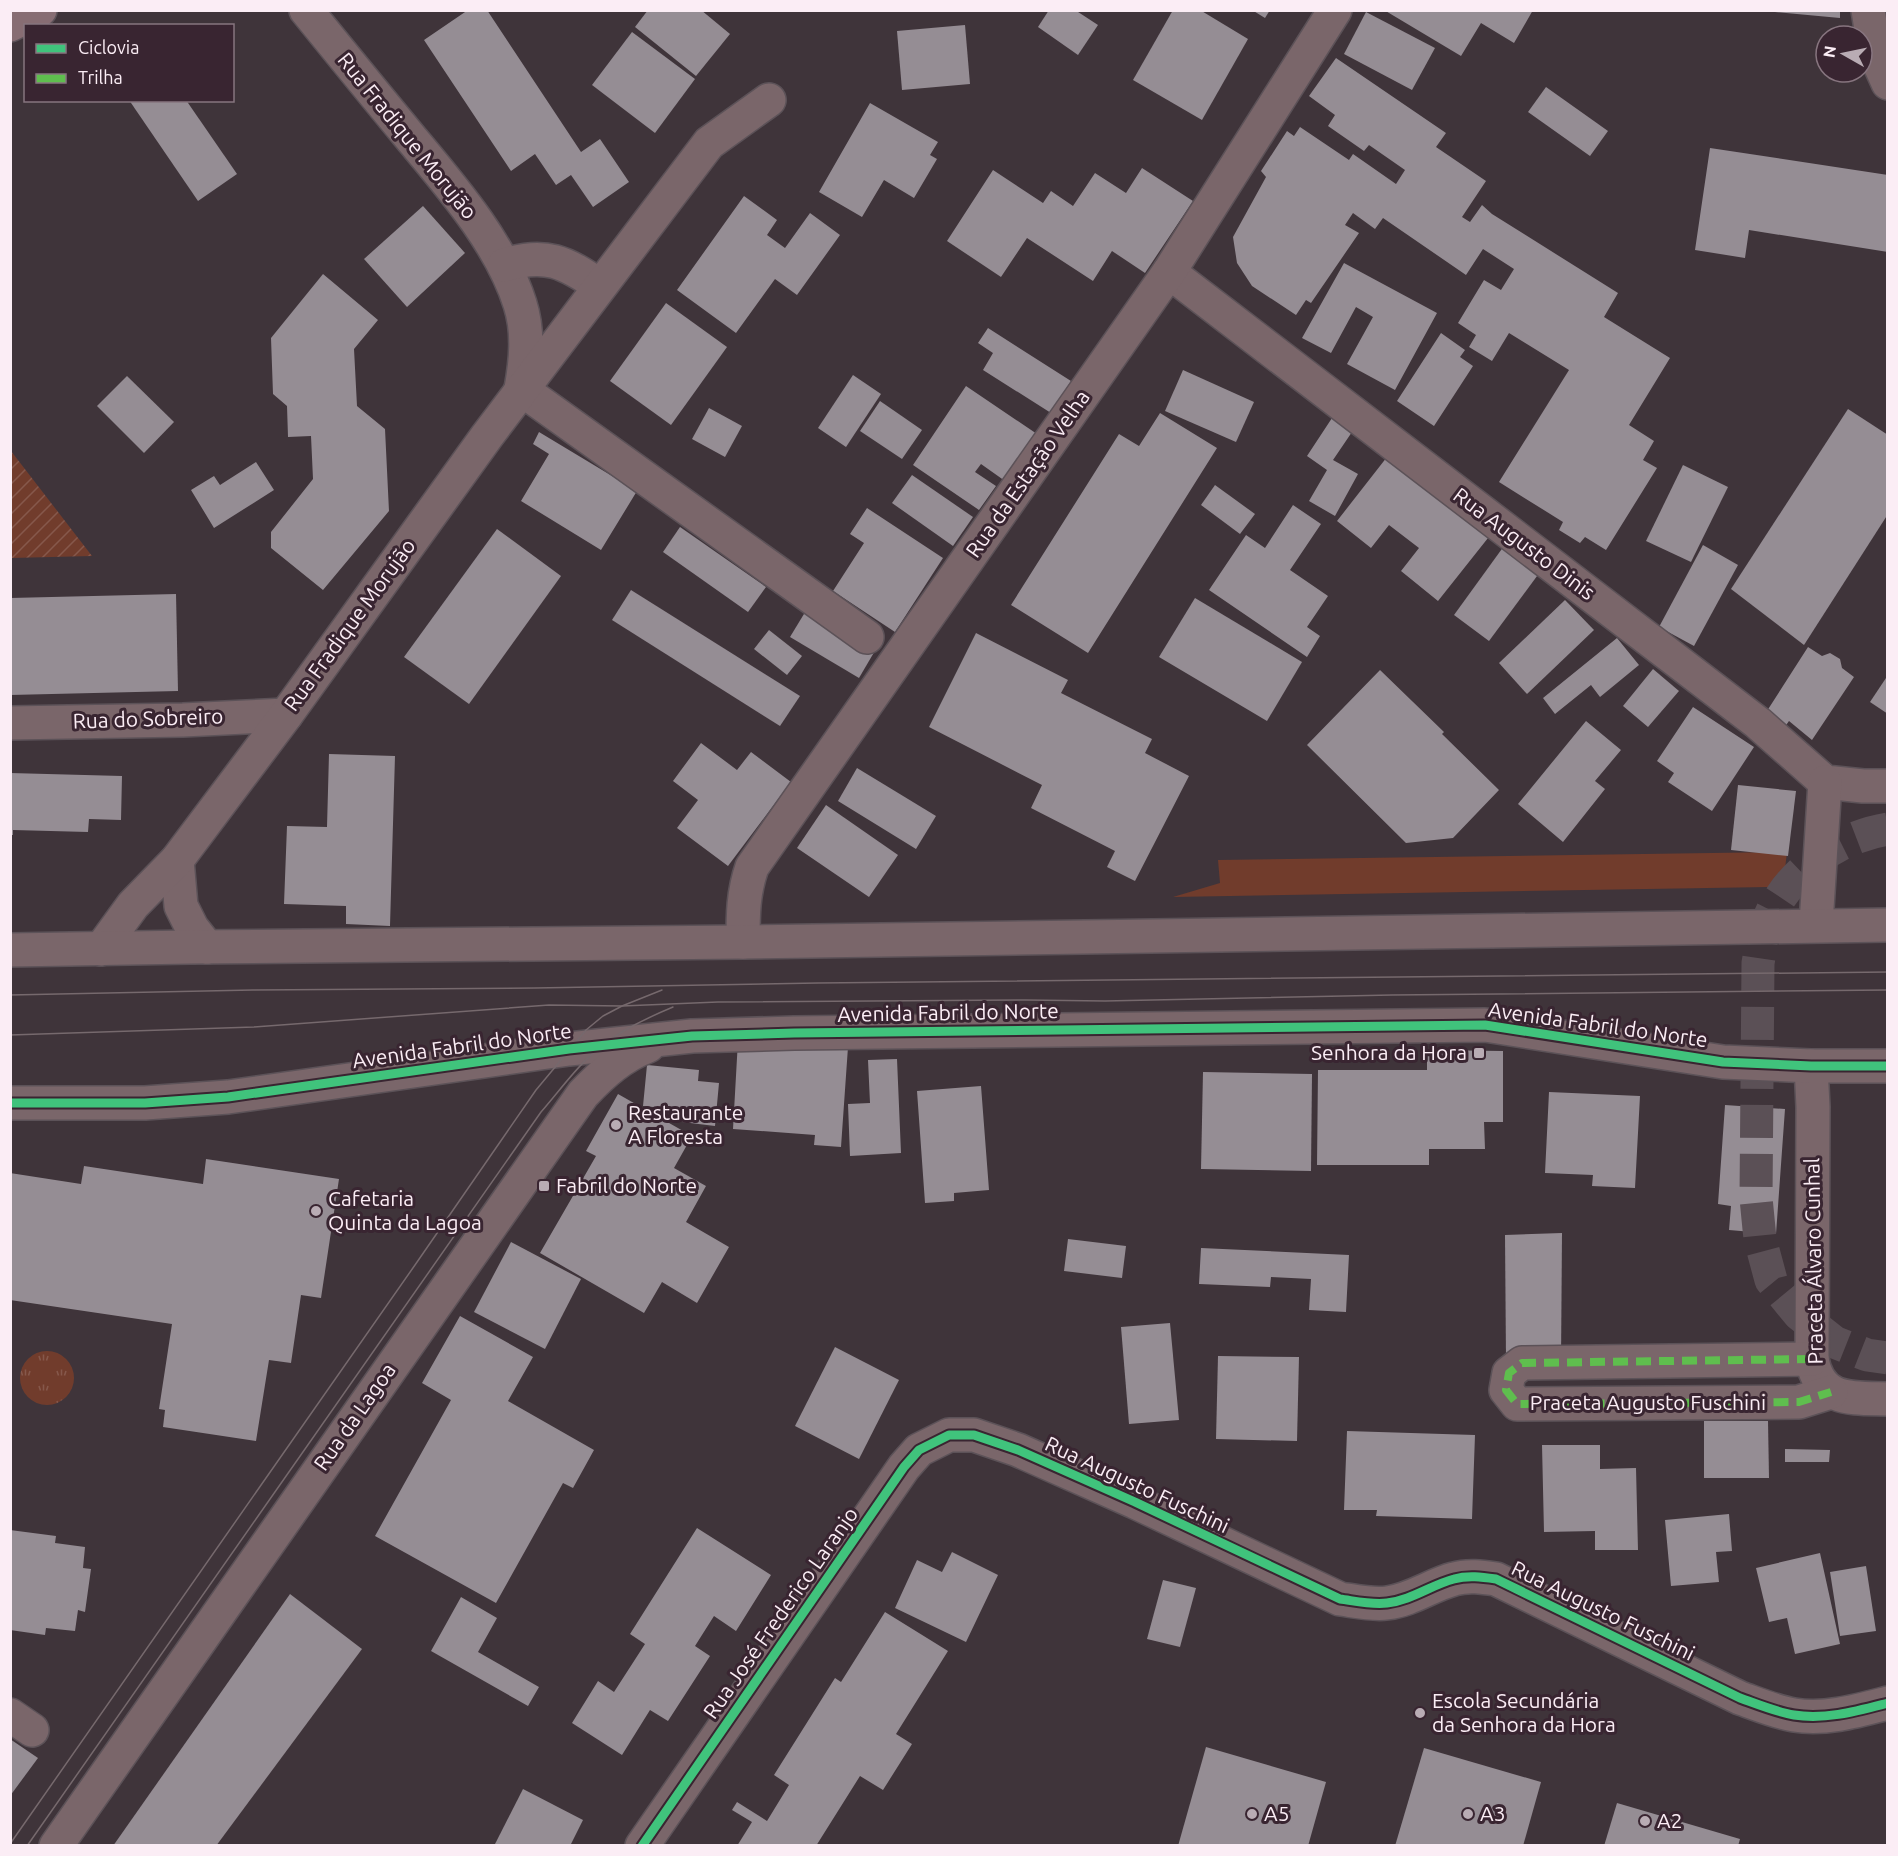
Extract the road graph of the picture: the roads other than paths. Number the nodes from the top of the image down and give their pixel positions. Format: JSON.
{"nodes":[{"id":1,"x":40,"y":10,"type":"edge"},
{"id":2,"x":306,"y":10,"type":"edge"},
{"id":3,"x":1335,"y":10,"type":"edge"},
{"id":4,"x":1868,"y":10,"type":"edge"},
{"id":5,"x":10,"y":26,"type":"edge"},
{"id":6,"x":1887,"y":82,"type":"edge"},
{"id":7,"x":769,"y":100,"type":"dead end"},
{"id":8,"x":504,"y":265,"type":"junction"},
{"id":9,"x":1169,"y":272,"type":"junction"},
{"id":10,"x":600,"y":286,"type":"junction"},
{"id":11,"x":521,"y":389,"type":"junction"},
{"id":12,"x":867,"y":637,"type":"dead end"},
{"id":13,"x":286,"y":714,"type":"junction"},
{"id":14,"x":10,"y":723,"type":"edge"},
{"id":15,"x":1825,"y":782,"type":"junction"},
{"id":16,"x":1887,"y":786,"type":"edge"},
{"id":17,"x":177,"y":860,"type":"junction"},
{"id":18,"x":1816,"y":924,"type":"junction"},
{"id":19,"x":1887,"y":924,"type":"edge"},
{"id":20,"x":743,"y":942,"type":"junction"},
{"id":21,"x":207,"y":947,"type":"junction"},
{"id":22,"x":100,"y":949,"type":"junction"},
{"id":23,"x":10,"y":950,"type":"edge"},
{"id":24,"x":692,"y":1036,"type":"junction"},
{"id":25,"x":1812,"y":1066,"type":"junction"},
{"id":26,"x":1887,"y":1066,"type":"edge"},
{"id":27,"x":10,"y":1103,"type":"edge"},
{"id":28,"x":1812,"y":1359,"type":"junction"},
{"id":29,"x":1831,"y":1392,"type":"junction"},
{"id":30,"x":1887,"y":1399,"type":"edge"},
{"id":31,"x":975,"y":1435,"type":"joint"},
{"id":32,"x":1887,"y":1703,"type":"edge"},
{"id":33,"x":56,"y":1845,"type":"edge"},
{"id":34,"x":642,"y":1845,"type":"edge"}],
"edges":[{"from":1,"to":5,"type":"main road"},
{"from":2,"to":8,"type":"street","name":"Rua Fradique Morujão"},
{"from":3,"to":9,"type":"street","name":"Rua da Estação Velha"},
{"from":4,"to":6,"type":"street"},
{"from":7,"to":10,"type":"street","name":"Rua Fradique Morujão"},
{"from":8,"to":10,"type":"street"},
{"from":8,"to":11,"type":"street","name":"Rua Fradique Morujão"},
{"from":9,"to":15,"type":"street","name":"Rua Augusto Dinis"},
{"from":9,"to":20,"type":"street","name":"Rua da Estação Velha"},
{"from":10,"to":11,"type":"street","name":"Rua Fradique Morujão"},
{"from":11,"to":12,"type":"street"},
{"from":11,"to":13,"type":"street","name":"Rua Fradique Morujão"},
{"from":13,"to":14,"type":"street","name":"Rua do Sobreiro"},
{"from":13,"to":17,"type":"street","name":"Rua Fradique Morujão"},
{"from":15,"to":16,"type":"street"},
{"from":15,"to":18,"type":"street"},
{"from":17,"to":21,"type":"street"},
{"from":17,"to":22,"type":"street","name":"Rua Fradique Morujão"},
{"from":18,"to":19,"type":"street"},
{"from":18,"to":20,"type":"street"},
{"from":20,"to":21,"type":"street"},
{"from":21,"to":22,"type":"street"},
{"from":22,"to":23,"type":"street"},
{"from":24,"to":25,"type":"street","name":"Avenida Fabril do Norte"},
{"from":24,"to":27,"type":"street","name":"Avenida Fabril do Norte"},
{"from":24,"to":33,"type":"street","name":"Rua da Lagoa"},
{"from":25,"to":26,"type":"street","name":"Avenida Fabril do Norte"},
{"from":25,"to":28,"type":"street","name":"Praceta Álvaro Cunhal"},
{"from":28,"to":29,"type":"street","name":"Praceta Álvaro Cunhal"},
{"from":28,"to":29,"type":"street","name":"Praceta Augusto Fuschini"},
{"from":29,"to":30,"type":"street","name":"Praceta Álvaro Cunhal"},
{"from":31,"to":32,"type":"street","name":"Rua Augusto Fuschini"},
{"from":31,"to":34,"type":"street","name":"Rua José Frederico Laranjo"}]}
